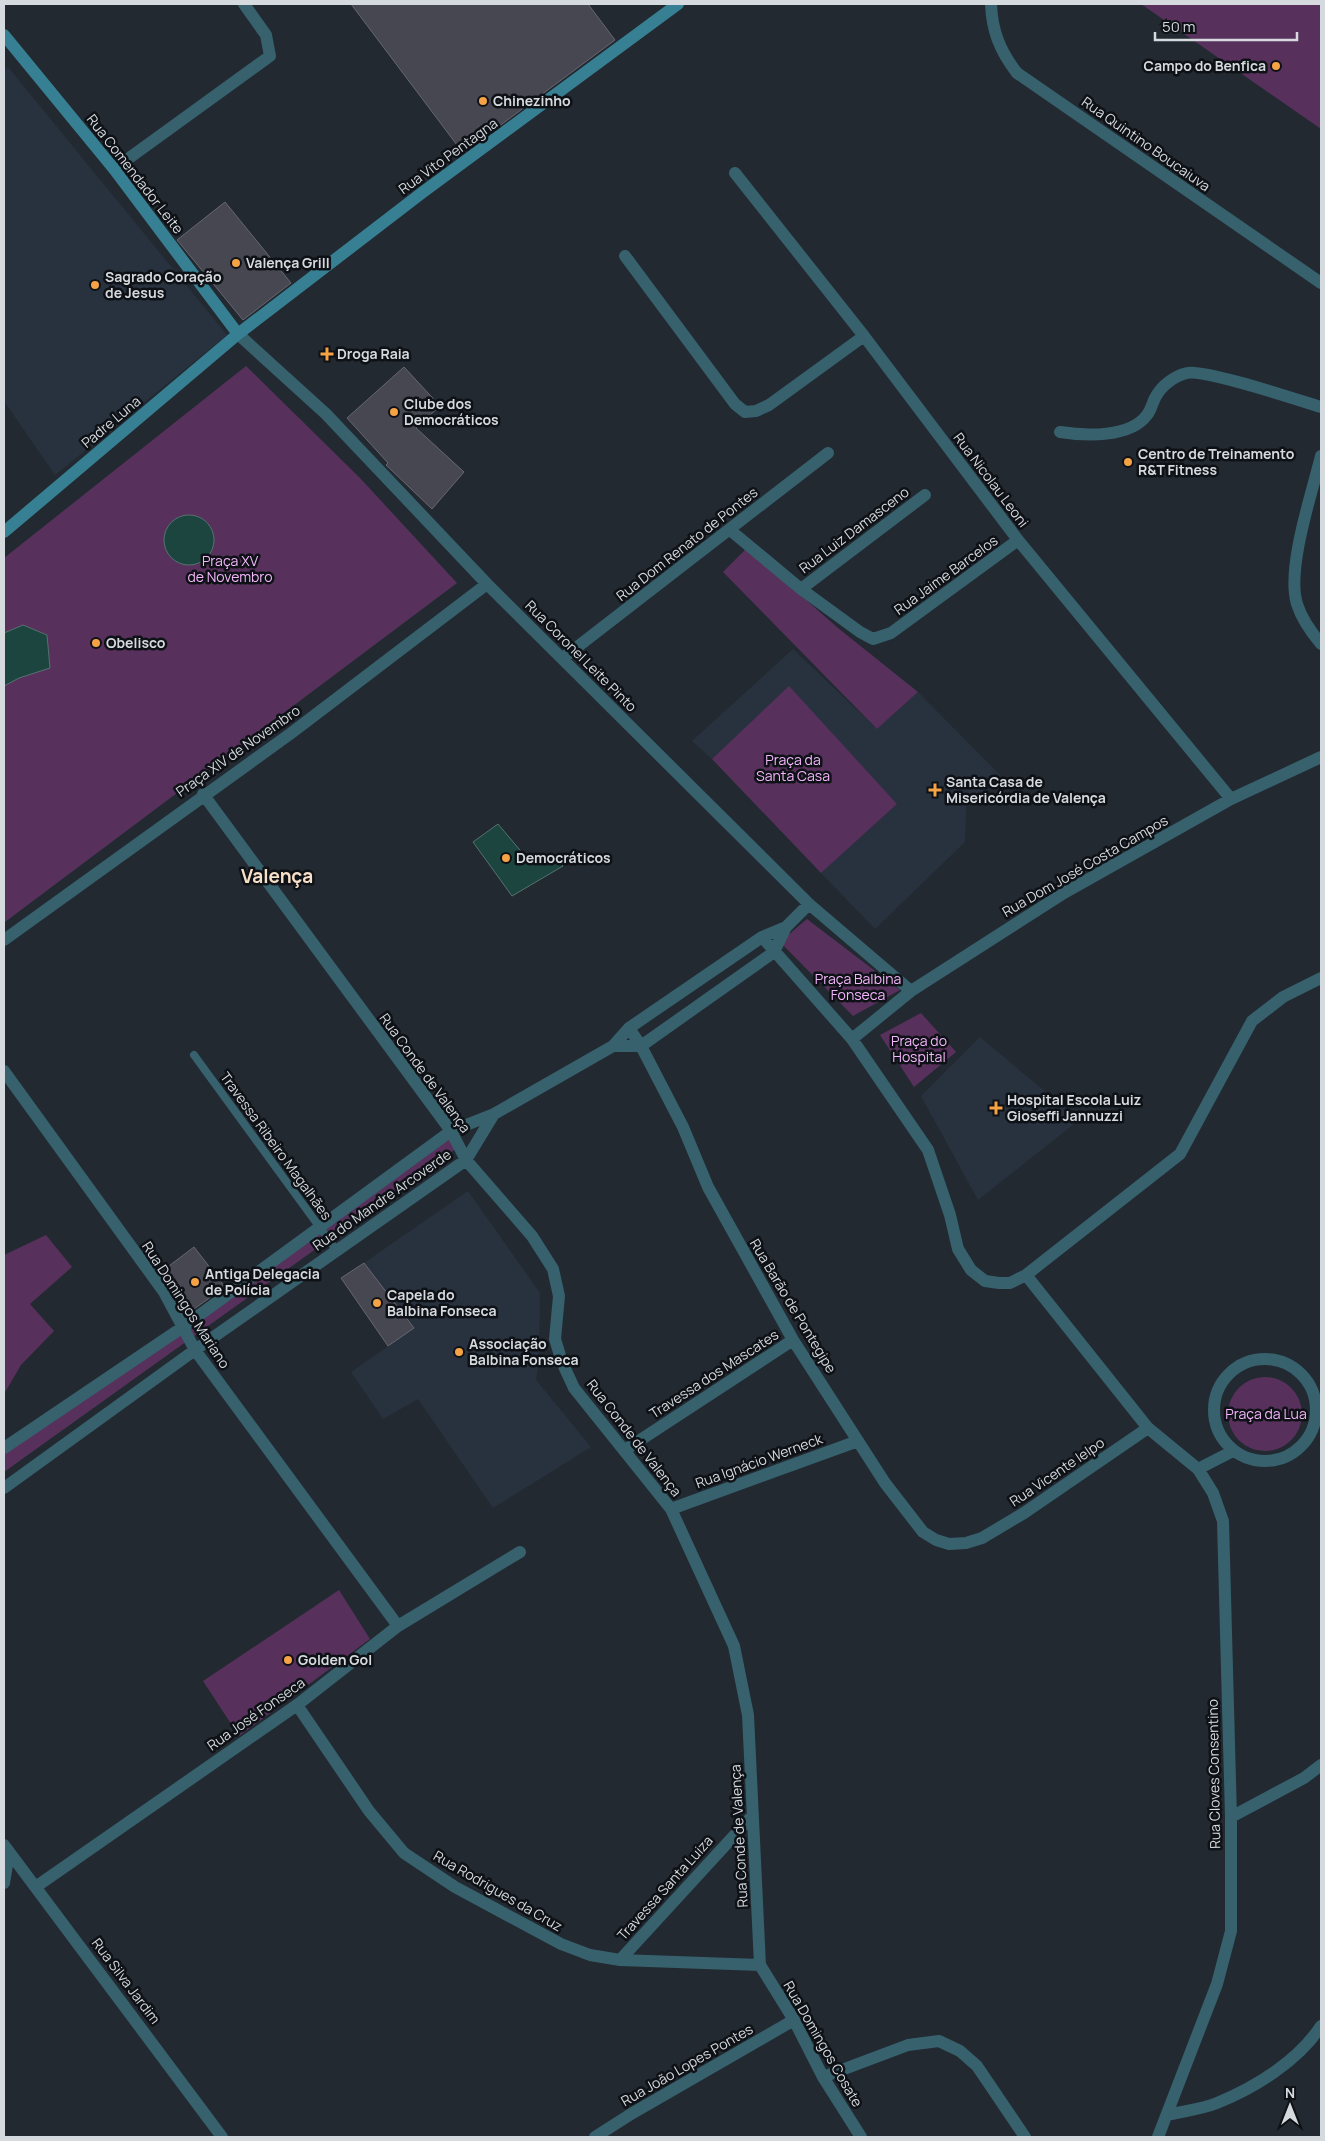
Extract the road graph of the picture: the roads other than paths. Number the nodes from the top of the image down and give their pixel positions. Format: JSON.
{"nodes":[{"id":1,"x":244,"y":4,"type":"edge"},
{"id":2,"x":678,"y":4,"type":"edge"},
{"id":3,"x":991,"y":4,"type":"edge"},
{"id":4,"x":4,"y":35,"type":"edge"},
{"id":5,"x":114,"y":169,"type":"junction"},
{"id":6,"x":735,"y":173,"type":"dead end"},
{"id":7,"x":625,"y":256,"type":"dead end"},
{"id":8,"x":1321,"y":283,"type":"edge"},
{"id":9,"x":238,"y":334,"type":"junction"},
{"id":10,"x":864,"y":336,"type":"junction"},
{"id":11,"x":1321,"y":407,"type":"edge"},
{"id":12,"x":1060,"y":432,"type":"dead end"},
{"id":13,"x":828,"y":453,"type":"dead end"},
{"id":14,"x":1321,"y":456,"type":"edge"},
{"id":15,"x":925,"y":495,"type":"dead end"},
{"id":16,"x":730,"y":530,"type":"junction"},
{"id":17,"x":4,"y":532,"type":"edge"},
{"id":18,"x":1018,"y":540,"type":"junction"},
{"id":19,"x":487,"y":584,"type":"junction"},
{"id":20,"x":801,"y":589,"type":"junction"},
{"id":21,"x":1321,"y":644,"type":"edge"},
{"id":22,"x":563,"y":658,"type":"junction"},
{"id":23,"x":1321,"y":757,"type":"edge"},
{"id":24,"x":203,"y":794,"type":"junction"},
{"id":25,"x":1231,"y":799,"type":"junction"},
{"id":26,"x":809,"y":904,"type":"junction"},
{"id":27,"x":786,"y":927,"type":"junction"},
{"id":28,"x":762,"y":937,"type":"junction"},
{"id":29,"x":4,"y":940,"type":"edge"},
{"id":30,"x":774,"y":952,"type":"junction"},
{"id":31,"x":1321,"y":978,"type":"edge"},
{"id":32,"x":911,"y":991,"type":"junction"},
{"id":33,"x":629,"y":1028,"type":"junction"},
{"id":34,"x":852,"y":1039,"type":"junction"},
{"id":35,"x":613,"y":1046,"type":"junction"},
{"id":36,"x":641,"y":1046,"type":"junction"},
{"id":37,"x":194,"y":1055,"type":"dead end"},
{"id":38,"x":4,"y":1071,"type":"edge"},
{"id":39,"x":494,"y":1114,"type":"junction"},
{"id":40,"x":451,"y":1131,"type":"junction"},
{"id":41,"x":466,"y":1160,"type":"junction"},
{"id":42,"x":320,"y":1227,"type":"junction"},
{"id":43,"x":337,"y":1251,"type":"junction"},
{"id":44,"x":1026,"y":1275,"type":"junction"},
{"id":45,"x":184,"y":1328,"type":"junction"},
{"id":46,"x":793,"y":1340,"type":"junction"},
{"id":47,"x":195,"y":1350,"type":"junction"},
{"id":48,"x":1148,"y":1428,"type":"junction"},
{"id":49,"x":858,"y":1441,"type":"junction"},
{"id":50,"x":4,"y":1448,"type":"edge"},
{"id":51,"x":625,"y":1450,"type":"junction"},
{"id":52,"x":1233,"y":1451,"type":"junction"},
{"id":53,"x":1198,"y":1469,"type":"junction"},
{"id":54,"x":4,"y":1488,"type":"edge"},
{"id":55,"x":671,"y":1509,"type":"junction"},
{"id":56,"x":982,"y":1538,"type":"joint"},
{"id":57,"x":520,"y":1552,"type":"dead end"},
{"id":58,"x":398,"y":1626,"type":"junction"},
{"id":59,"x":297,"y":1705,"type":"junction"},
{"id":60,"x":1321,"y":1765,"type":"edge"},
{"id":61,"x":752,"y":1815,"type":"junction"},
{"id":62,"x":1231,"y":1817,"type":"junction"},
{"id":63,"x":6,"y":1849,"type":"edge"},
{"id":64,"x":4,"y":1883,"type":"edge"},
{"id":65,"x":37,"y":1886,"type":"junction"},
{"id":66,"x":620,"y":1960,"type":"junction"},
{"id":67,"x":760,"y":1965,"type":"junction"},
{"id":68,"x":794,"y":2020,"type":"junction"},
{"id":69,"x":1321,"y":2026,"type":"edge"},
{"id":70,"x":823,"y":2078,"type":"junction"},
{"id":71,"x":1168,"y":2115,"type":"junction"},
{"id":72,"x":222,"y":2137,"type":"edge"},
{"id":73,"x":595,"y":2137,"type":"edge"},
{"id":74,"x":861,"y":2137,"type":"edge"},
{"id":75,"x":1024,"y":2137,"type":"edge"},
{"id":76,"x":1158,"y":2137,"type":"edge"}],
"edges":[{"from":1,"to":5,"type":"street"},
{"from":2,"to":9,"type":"street","name":"Rua Vito Pentagna"},
{"from":3,"to":8,"type":"street","name":"Rua Quintino Boucaiuva"},
{"from":4,"to":5,"type":"street","name":"Rua Comendador Leite"},
{"from":5,"to":9,"type":"street","name":"Rua Comendador Leite"},
{"from":6,"to":10,"type":"street","name":"Rua Nicolau Leoni"},
{"from":7,"to":10,"type":"street"},
{"from":9,"to":17,"type":"street","name":"Padre Luna"},
{"from":9,"to":19,"type":"street","name":"Rua Coronel Leite Pinto"},
{"from":10,"to":18,"type":"street","name":"Rua Nicolau Leoni"},
{"from":11,"to":12,"type":"street"},
{"from":13,"to":16,"type":"street","name":"Rua Dom Renato de Pontes"},
{"from":14,"to":21,"type":"street"},
{"from":15,"to":20,"type":"street","name":"Rua Luiz Damasceno"},
{"from":16,"to":20,"type":"street"},
{"from":16,"to":22,"type":"street","name":"Rua Dom Renato de Pontes"},
{"from":18,"to":20,"type":"street","name":"Rua Jaime Barcelos"},
{"from":18,"to":25,"type":"street","name":"Rua Nicolau Leoni"},
{"from":19,"to":22,"type":"street","name":"Rua Coronel Leite Pinto"},
{"from":19,"to":24,"type":"street","name":"Praça XIV de Novembro"},
{"from":22,"to":26,"type":"street","name":"Rua Coronel Leite Pinto"},
{"from":23,"to":25,"type":"street","name":"Rua Dom José Costa Campos"},
{"from":24,"to":29,"type":"street","name":"Praça XIV de Novembro"},
{"from":24,"to":40,"type":"street","name":"Rua Conde de Valença"},
{"from":25,"to":32,"type":"street","name":"Rua Dom José Costa Campos"},
{"from":26,"to":27,"type":"street","name":"Rua do Mandre Arcoverde"},
{"from":26,"to":32,"type":"street","name":"Rua Coronel Leite Pinto"},
{"from":27,"to":28,"type":"street","name":"Rua do Mandre Arcoverde"},
{"from":27,"to":30,"type":"street","name":"Rua do Mandre Arcoverde"},
{"from":28,"to":30,"type":"street"},
{"from":28,"to":33,"type":"street","name":"Rua do Mandre Arcoverde"},
{"from":30,"to":34,"type":"street"},
{"from":30,"to":36,"type":"street","name":"Rua do Mandre Arcoverde"},
{"from":31,"to":44,"type":"street"},
{"from":32,"to":34,"type":"street","name":"Rua Dom José Costa Campos"},
{"from":33,"to":35,"type":"street","name":"Rua do Mandre Arcoverde"},
{"from":33,"to":36,"type":"street","name":"Rua Barão de Pontegipe"},
{"from":34,"to":44,"type":"street"},
{"from":35,"to":36,"type":"street","name":"Rua do Mandre Arcoverde"},
{"from":35,"to":39,"type":"street","name":"Rua do Mandre Arcoverde"},
{"from":36,"to":46,"type":"street","name":"Rua Barão de Pontegipe"},
{"from":37,"to":42,"type":"lane","name":"Travessa Ribeiro Magalhães"},
{"from":38,"to":45,"type":"street","name":"Rua Domingos Mariano"},
{"from":39,"to":40,"type":"street","name":"Rua do Mandre Arcoverde"},
{"from":39,"to":41,"type":"street","name":"Rua do Mandre Arcoverde"},
{"from":40,"to":41,"type":"street","name":"Rua Conde de Valença"},
{"from":40,"to":42,"type":"street","name":"Rua do Mandre Arcoverde"},
{"from":41,"to":43,"type":"street","name":"Rua do Mandre Arcoverde"},
{"from":41,"to":51,"type":"street","name":"Rua Conde de Valença"},
{"from":42,"to":43,"type":"lane","name":"Travessa Ribeiro Magalhães"},
{"from":42,"to":45,"type":"street","name":"Rua do Mandre Arcoverde"},
{"from":43,"to":47,"type":"street","name":"Rua do Mandre Arcoverde"},
{"from":44,"to":48,"type":"street","name":"Rua Cloves Consentino"},
{"from":45,"to":47,"type":"street","name":"Rua Domingos Mariano"},
{"from":45,"to":50,"type":"street","name":"Rua do Mandre Arcoverde"},
{"from":46,"to":49,"type":"street","name":"Rua Barão de Pontegipe"},
{"from":46,"to":51,"type":"street","name":"Travessa dos Mascates"},
{"from":47,"to":54,"type":"street","name":"Rua do Mandre Arcoverde"},
{"from":47,"to":58,"type":"street","name":"Rua Domingos Mariano"},
{"from":48,"to":53,"type":"street","name":"Rua Cloves Consentino"},
{"from":48,"to":56,"type":"street","name":"Rua Vicente Ielpo"},
{"from":49,"to":55,"type":"street","name":"Rua Ignácio Werneck"},
{"from":49,"to":56,"type":"street","name":"Rua Barão de Pontegipe"},
{"from":51,"to":55,"type":"street","name":"Rua Conde de Valença"},
{"from":52,"to":52,"type":"street"},
{"from":52,"to":53,"type":"street"},
{"from":53,"to":62,"type":"street","name":"Rua Cloves Consentino"},
{"from":55,"to":61,"type":"street","name":"Rua Conde de Valença"},
{"from":57,"to":58,"type":"street","name":"Rua José Fonseca"},
{"from":58,"to":59,"type":"street","name":"Rua José Fonseca"},
{"from":59,"to":65,"type":"street","name":"Rua José Fonseca"},
{"from":59,"to":66,"type":"street","name":"Rua Rodrigues da Cruz"},
{"from":60,"to":62,"type":"street"},
{"from":61,"to":66,"type":"street","name":"Travessa Santa Luiza"},
{"from":61,"to":67,"type":"street","name":"Rua Conde de Valença"},
{"from":62,"to":71,"type":"street","name":"Rua Cloves Consentino"},
{"from":63,"to":64,"type":"street"},
{"from":63,"to":65,"type":"street","name":"Rua Silva Jardim"},
{"from":65,"to":72,"type":"street","name":"Rua Silva Jardim"},
{"from":66,"to":67,"type":"street","name":"Rua Rodrigues da Cruz"},
{"from":67,"to":68,"type":"street","name":"Rua Domingos Cosate"},
{"from":68,"to":70,"type":"street","name":"Rua Domingos Cosate"},
{"from":68,"to":73,"type":"street","name":"Rua João Lopes Pontes"},
{"from":69,"to":71,"type":"street"},
{"from":70,"to":74,"type":"street","name":"Rua Domingos Cosate"},
{"from":70,"to":75,"type":"street"},
{"from":71,"to":76,"type":"street","name":"Rua Cloves Consentino"}]}
